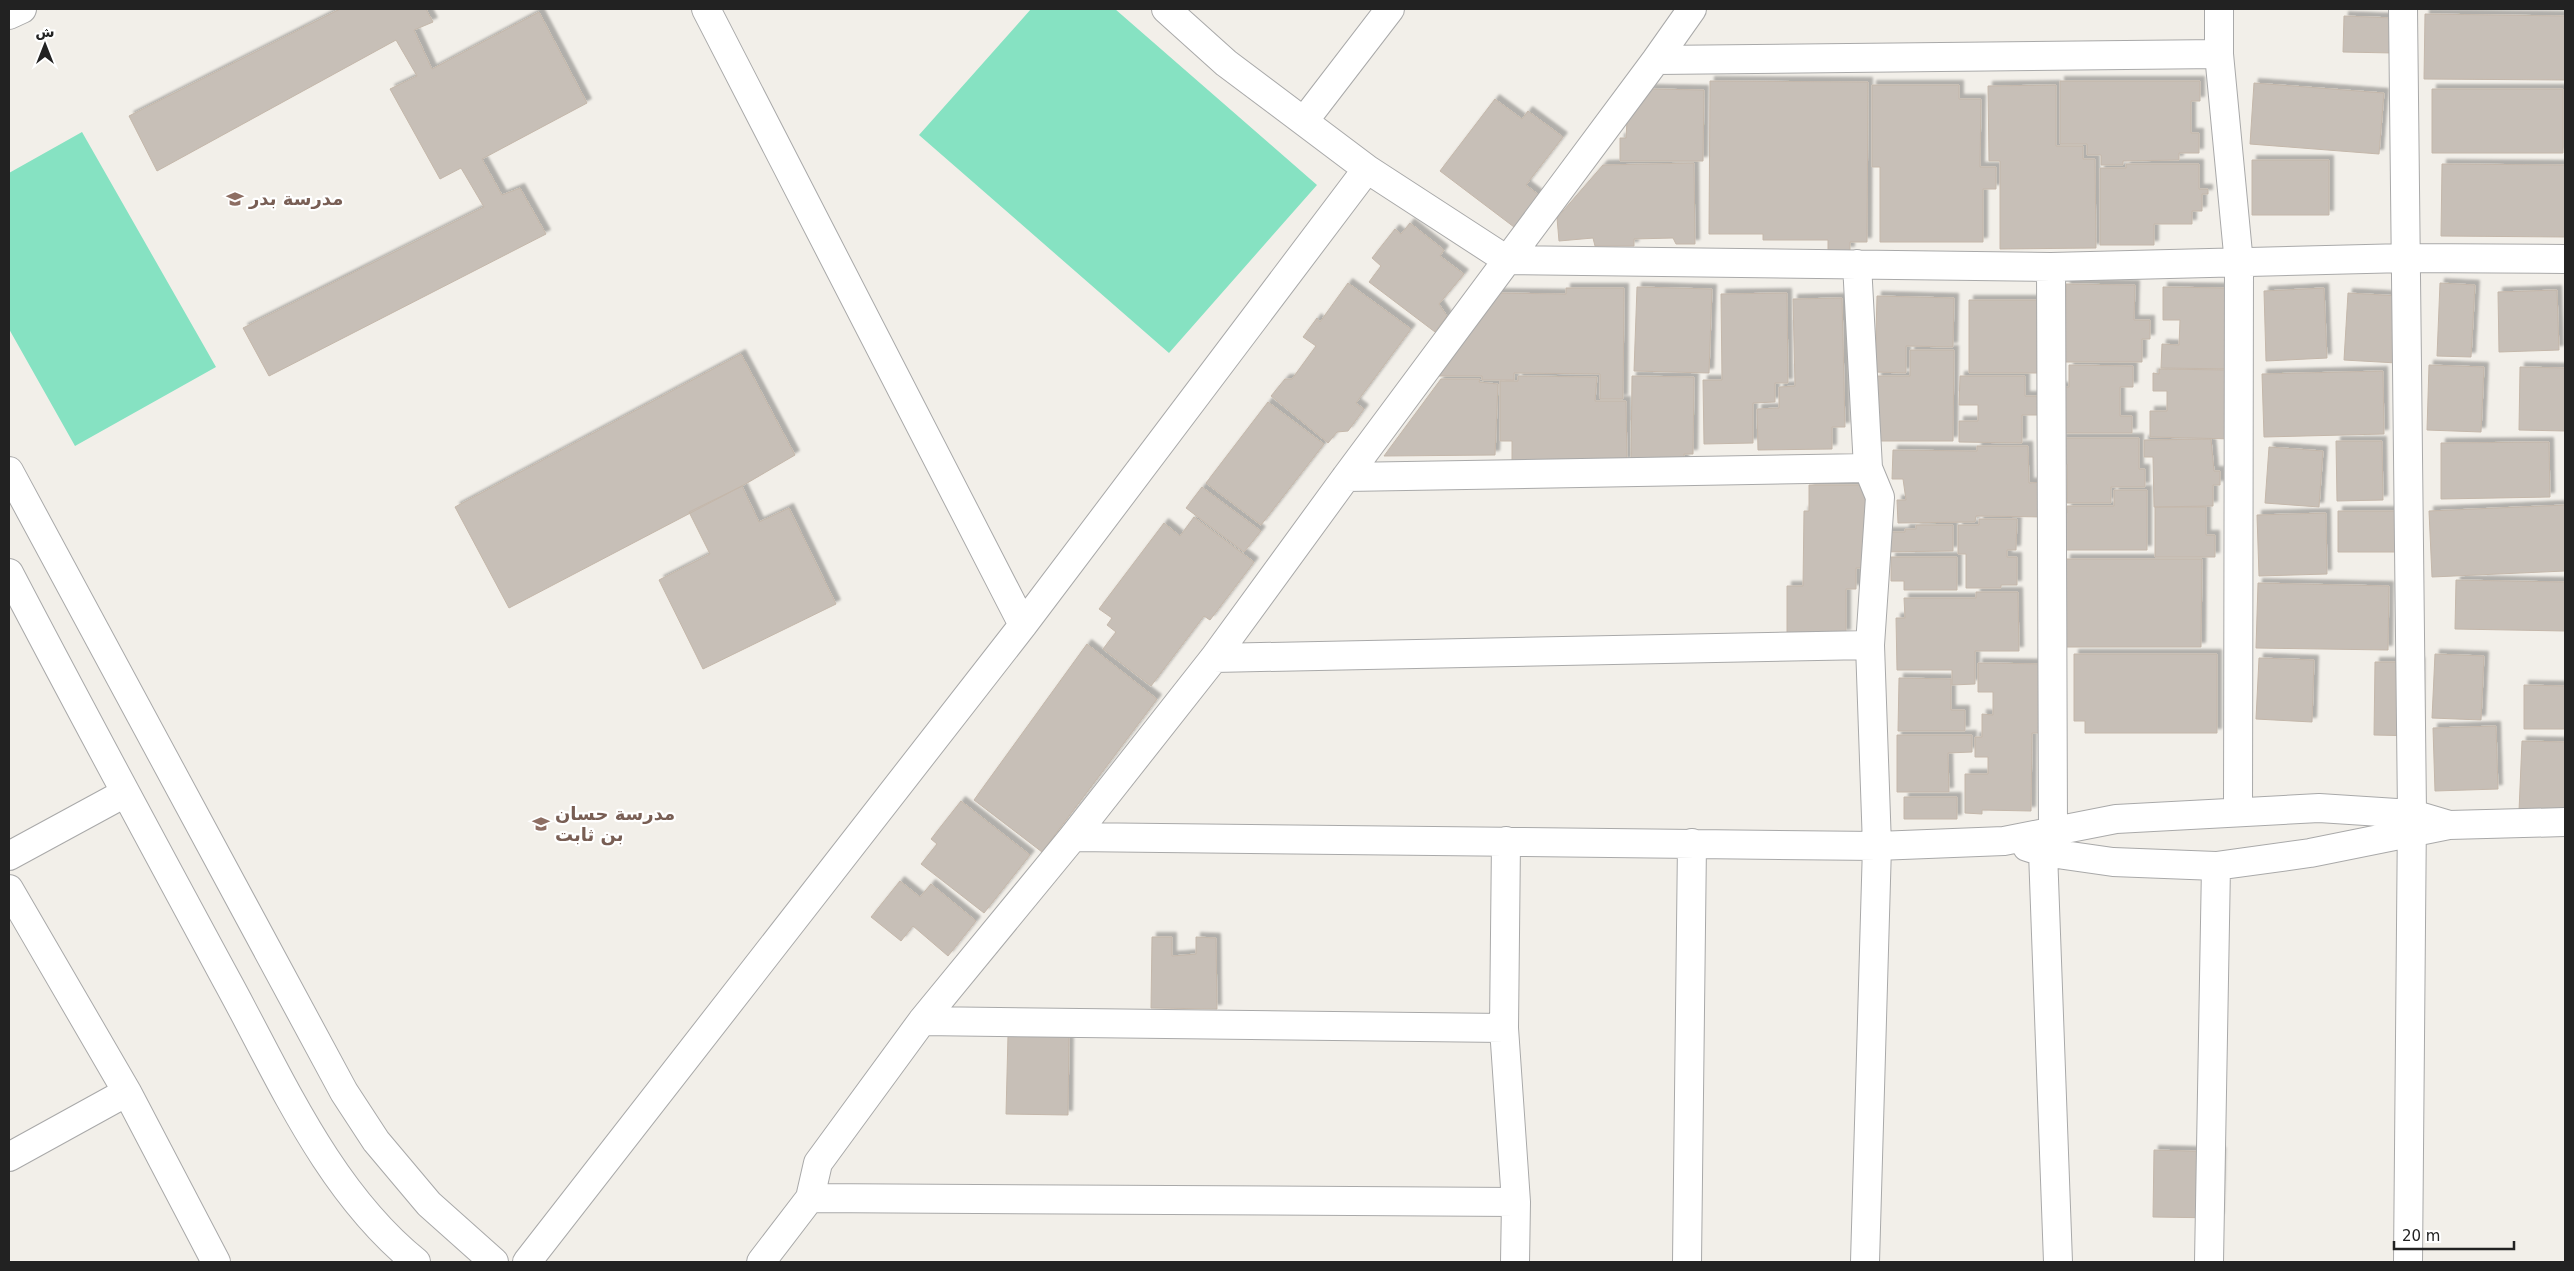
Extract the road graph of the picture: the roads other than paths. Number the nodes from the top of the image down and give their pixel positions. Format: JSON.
{"nodes":[{"id":1,"x":706,"y":9,"type":"edge"},
{"id":2,"x":1166,"y":9,"type":"edge"},
{"id":3,"x":1390,"y":9,"type":"edge"},
{"id":4,"x":1692,"y":9,"type":"edge"},
{"id":5,"x":2219,"y":9,"type":"edge"},
{"id":6,"x":2403,"y":9,"type":"edge"},
{"id":7,"x":2218,"y":54,"type":"junction"},
{"id":8,"x":1656,"y":60,"type":"junction"},
{"id":9,"x":1304,"y":121,"type":"junction"},
{"id":10,"x":1367,"y":169,"type":"junction"},
{"id":11,"x":2406,"y":258,"type":"junction"},
{"id":12,"x":1507,"y":260,"type":"junction"},
{"id":13,"x":2565,"y":260,"type":"edge"},
{"id":14,"x":1856,"y":264,"type":"junction"},
{"id":15,"x":2239,"y":264,"type":"junction"},
{"id":16,"x":2051,"y":267,"type":"junction"},
{"id":17,"x":1868,"y":468,"type":"junction"},
{"id":18,"x":9,"y":470,"type":"edge"},
{"id":19,"x":1346,"y":477,"type":"junction"},
{"id":20,"x":9,"y":573,"type":"edge"},
{"id":21,"x":1023,"y":625,"type":"junction"},
{"id":22,"x":1870,"y":645,"type":"junction"},
{"id":23,"x":1214,"y":658,"type":"junction"},
{"id":24,"x":125,"y":793,"type":"junction"},
{"id":25,"x":2238,"y":811,"type":"junction"},
{"id":26,"x":2565,"y":822,"type":"edge"},
{"id":27,"x":2412,"y":824,"type":"junction"},
{"id":28,"x":1073,"y":837,"type":"junction"},
{"id":29,"x":1506,"y":841,"type":"junction"},
{"id":30,"x":2048,"y":841,"type":"junction"},
{"id":31,"x":1692,"y":843,"type":"junction"},
{"id":32,"x":1877,"y":846,"type":"junction"},
{"id":33,"x":9,"y":856,"type":"edge"},
{"id":34,"x":2216,"y":866,"type":"junction"},
{"id":35,"x":9,"y":889,"type":"edge"},
{"id":36,"x":17,"y":924,"type":"edge"},
{"id":37,"x":922,"y":1021,"type":"junction"},
{"id":38,"x":1504,"y":1028,"type":"junction"},
{"id":39,"x":127,"y":1092,"type":"junction"},
{"id":40,"x":9,"y":1157,"type":"edge"},
{"id":41,"x":810,"y":1198,"type":"junction"},
{"id":42,"x":1516,"y":1202,"type":"junction"},
{"id":43,"x":215,"y":1262,"type":"edge"},
{"id":44,"x":416,"y":1262,"type":"edge"},
{"id":45,"x":494,"y":1262,"type":"edge"},
{"id":46,"x":528,"y":1262,"type":"edge"},
{"id":47,"x":761,"y":1262,"type":"edge"},
{"id":48,"x":1515,"y":1262,"type":"edge"},
{"id":49,"x":1687,"y":1262,"type":"edge"},
{"id":50,"x":1865,"y":1262,"type":"edge"},
{"id":51,"x":2058,"y":1262,"type":"edge"},
{"id":52,"x":2209,"y":1262,"type":"edge"},
{"id":53,"x":2408,"y":1262,"type":"edge"}],
"edges":[{"from":1,"to":21,"type":"street"},
{"from":2,"to":9,"type":"street"},
{"from":3,"to":9,"type":"street"},
{"from":4,"to":8,"type":"street"},
{"from":5,"to":7,"type":"street"},
{"from":6,"to":11,"type":"street"},
{"from":7,"to":8,"type":"street"},
{"from":7,"to":15,"type":"street"},
{"from":8,"to":12,"type":"street"},
{"from":9,"to":10,"type":"street"},
{"from":10,"to":12,"type":"street"},
{"from":10,"to":21,"type":"street"},
{"from":11,"to":13,"type":"street"},
{"from":11,"to":15,"type":"street"},
{"from":11,"to":27,"type":"street"},
{"from":12,"to":14,"type":"street"},
{"from":12,"to":19,"type":"street"},
{"from":14,"to":16,"type":"street"},
{"from":14,"to":17,"type":"street"},
{"from":15,"to":16,"type":"street"},
{"from":15,"to":25,"type":"street"},
{"from":16,"to":30,"type":"street"},
{"from":17,"to":19,"type":"street"},
{"from":17,"to":22,"type":"street"},
{"from":18,"to":45,"type":"street"},
{"from":19,"to":23,"type":"street"},
{"from":20,"to":24,"type":"street"},
{"from":21,"to":46,"type":"street"},
{"from":22,"to":23,"type":"street"},
{"from":22,"to":32,"type":"street"},
{"from":23,"to":28,"type":"street"},
{"from":24,"to":33,"type":"street"},
{"from":24,"to":44,"type":"street"},
{"from":25,"to":27,"type":"street"},
{"from":25,"to":30,"type":"street"},
{"from":26,"to":27,"type":"street"},
{"from":27,"to":34,"type":"street"},
{"from":27,"to":53,"type":"street"},
{"from":28,"to":29,"type":"street"},
{"from":28,"to":37,"type":"street"},
{"from":29,"to":31,"type":"street"},
{"from":29,"to":38,"type":"street"},
{"from":30,"to":32,"type":"street"},
{"from":30,"to":34,"type":"street"},
{"from":30,"to":51,"type":"street"},
{"from":31,"to":32,"type":"street"},
{"from":31,"to":49,"type":"street"},
{"from":32,"to":50,"type":"street"},
{"from":34,"to":52,"type":"street"},
{"from":35,"to":36,"type":"street"},
{"from":36,"to":39,"type":"street"},
{"from":37,"to":38,"type":"street"},
{"from":37,"to":41,"type":"street"},
{"from":38,"to":42,"type":"street"},
{"from":39,"to":40,"type":"street"},
{"from":39,"to":43,"type":"street"},
{"from":41,"to":42,"type":"street"},
{"from":41,"to":47,"type":"street"},
{"from":42,"to":48,"type":"street"}]}
